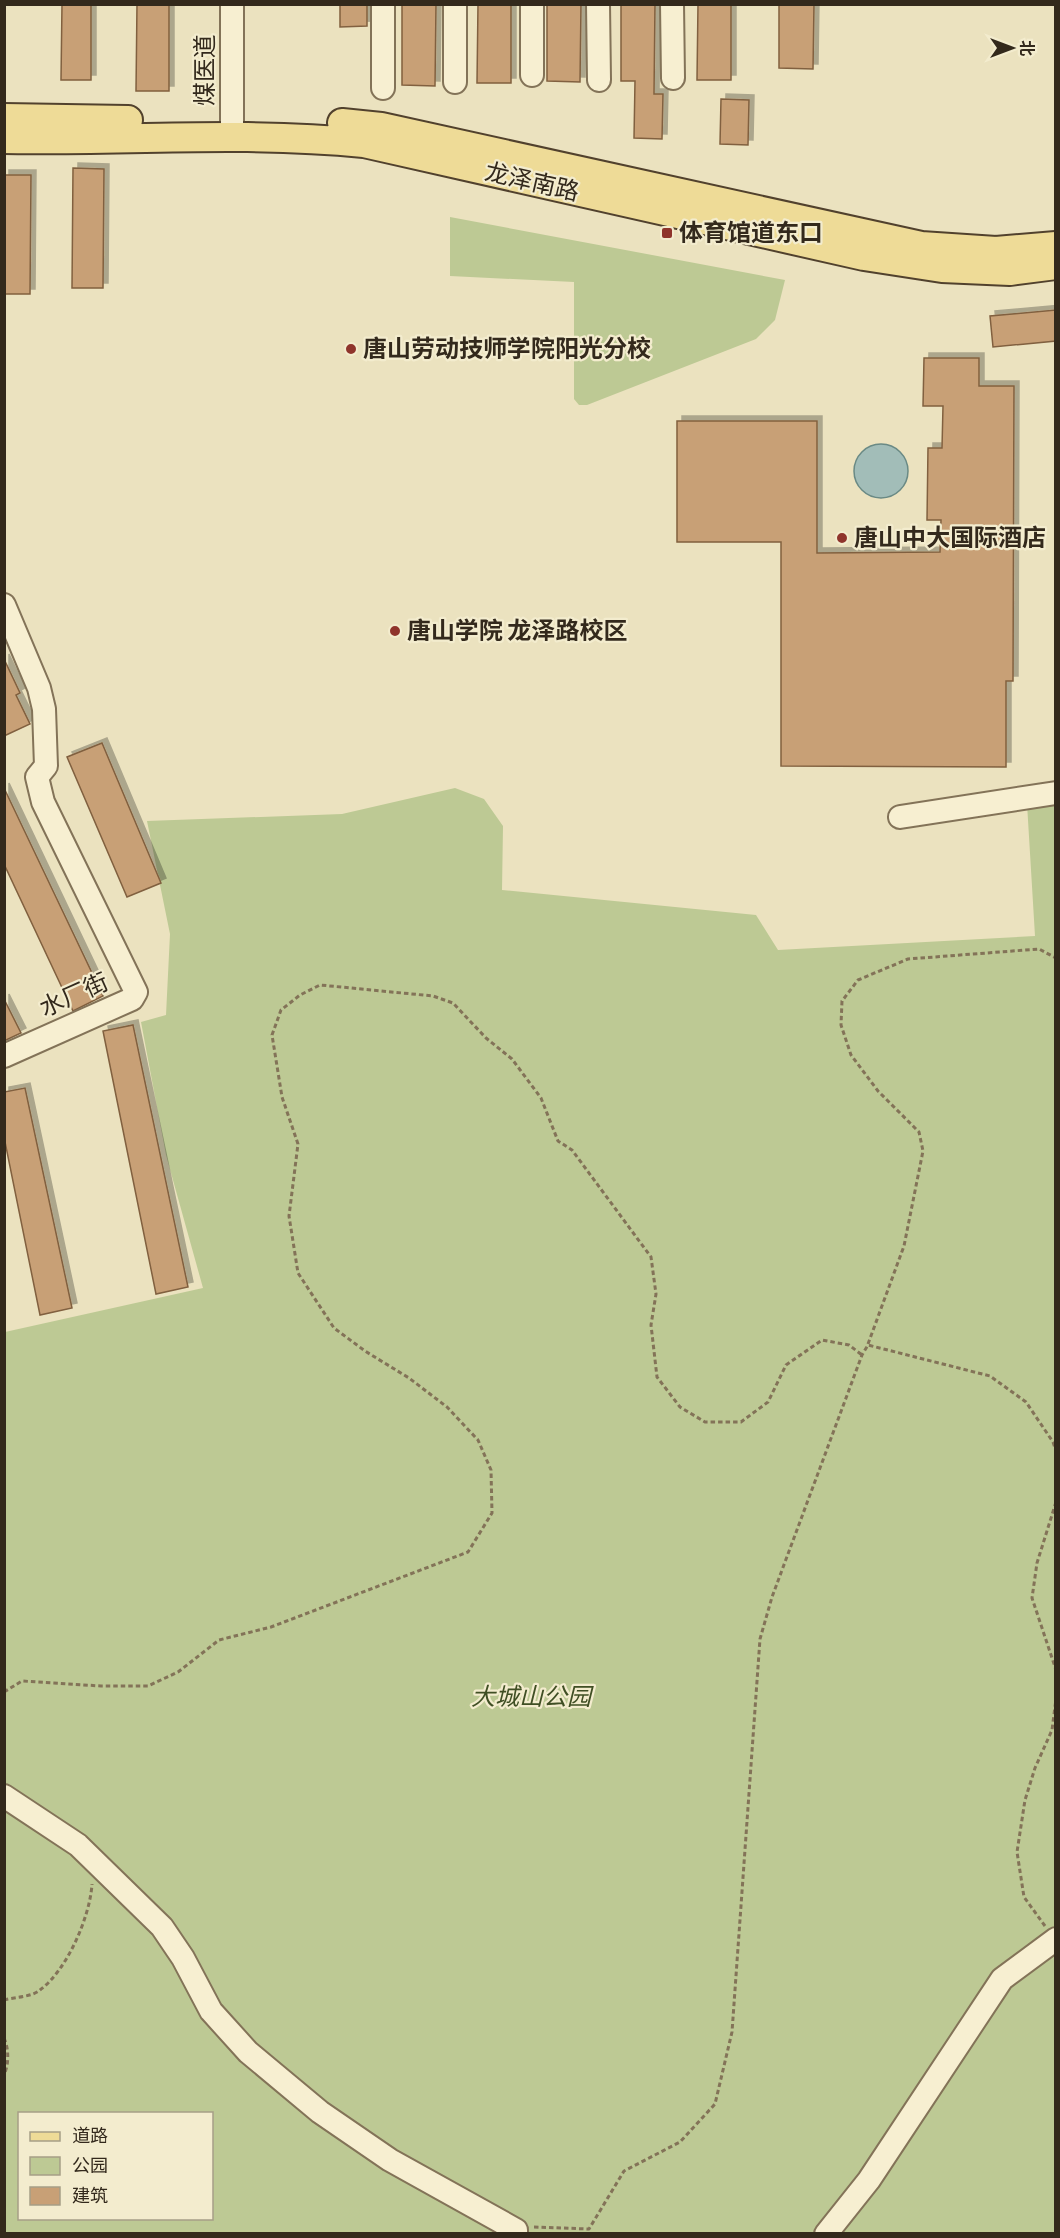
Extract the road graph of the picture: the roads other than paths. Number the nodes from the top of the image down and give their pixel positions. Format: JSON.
{"nodes":[{"id":1,"x":232,"y":4,"type":"edge"},
{"id":2,"x":383,"y":4,"type":"edge"},
{"id":3,"x":455,"y":4,"type":"edge"},
{"id":4,"x":532,"y":4,"type":"edge"},
{"id":5,"x":598,"y":4,"type":"edge"},
{"id":6,"x":672,"y":4,"type":"edge"},
{"id":7,"x":532,"y":75,"type":"dead end"},
{"id":8,"x":673,"y":78,"type":"dead end"},
{"id":9,"x":599,"y":80,"type":"dead end"},
{"id":10,"x":455,"y":82,"type":"dead end"},
{"id":11,"x":383,"y":88,"type":"dead end"},
{"id":12,"x":4,"y":118,"type":"edge"},
{"id":13,"x":232,"y":128,"type":"junction"},
{"id":14,"x":4,"y":139,"type":"edge"},
{"id":15,"x":1056,"y":246,"type":"edge"},
{"id":16,"x":1056,"y":265,"type":"edge"},
{"id":17,"x":4,"y":605,"type":"edge"},
{"id":18,"x":1056,"y":793,"type":"edge"},
{"id":19,"x":900,"y":818,"type":"dead end"},
{"id":20,"x":4,"y":1056,"type":"edge"},
{"id":21,"x":4,"y":1796,"type":"edge"},
{"id":22,"x":1055,"y":1939,"type":"edge"},
{"id":23,"x":521,"y":2231,"type":"edge"},
{"id":24,"x":826,"y":2234,"type":"edge"}],
"edges":[{"from":1,"to":13,"type":"street","name":"煤医道"},
{"from":2,"to":11,"type":"street"},
{"from":3,"to":10,"type":"street"},
{"from":4,"to":7,"type":"street"},
{"from":5,"to":9,"type":"street"},
{"from":6,"to":8,"type":"street"},
{"from":12,"to":13,"type":"main road","name":"龙泽南路"},
{"from":13,"to":14,"type":"main road","name":"龙泽南路"},
{"from":13,"to":15,"type":"main road","name":"龙泽南路"},
{"from":13,"to":16,"type":"main road","name":"龙泽南路"},
{"from":17,"to":20,"type":"street","name":"水厂街"},
{"from":18,"to":19,"type":"street"},
{"from":21,"to":23,"type":"street"},
{"from":22,"to":24,"type":"street"}]}
